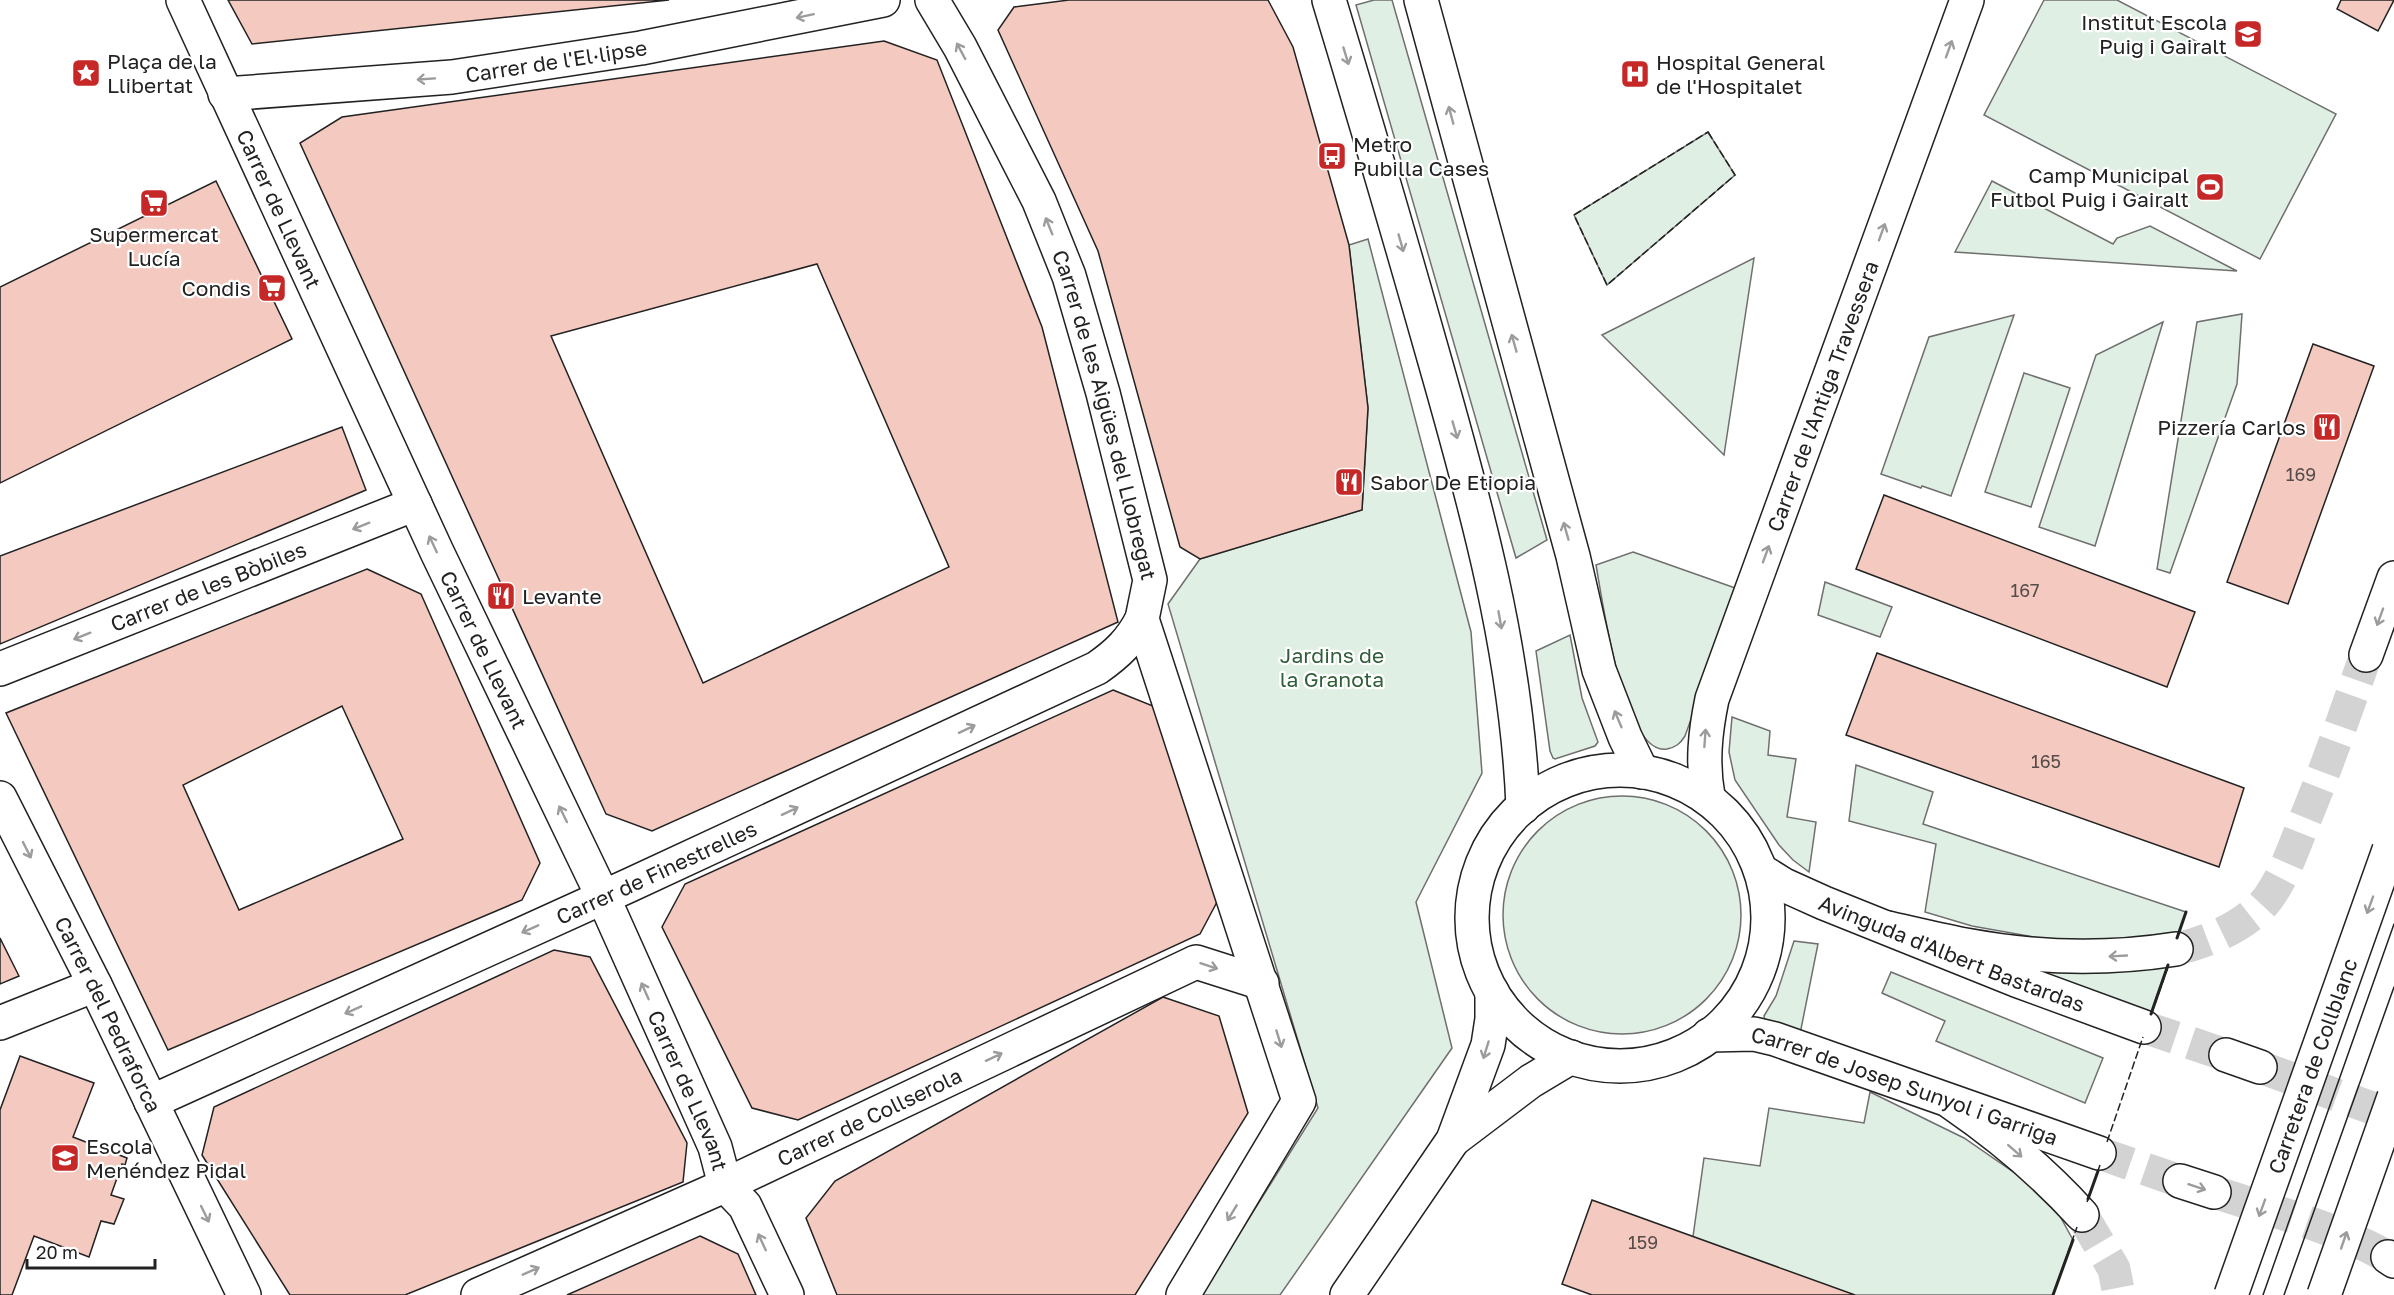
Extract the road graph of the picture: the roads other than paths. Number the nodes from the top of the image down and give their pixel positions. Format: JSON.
{"nodes":[{"id":1,"x":183,"y":0,"type":"edge"},
{"id":2,"x":882,"y":0,"type":"edge"},
{"id":3,"x":932,"y":0,"type":"edge"},
{"id":4,"x":1329,"y":0,"type":"edge"},
{"id":5,"x":1421,"y":0,"type":"edge"},
{"id":6,"x":1967,"y":0,"type":"edge"},
{"id":7,"x":225,"y":94,"type":"junction"},
{"id":8,"x":415,"y":504,"type":"junction"},
{"id":9,"x":2394,"y":578,"type":"edge"},
{"id":10,"x":1142,"y":619,"type":"junction"},
{"id":11,"x":2366,"y":655,"type":"tunnel mouth"},
{"id":12,"x":0,"y":669,"type":"edge"},
{"id":13,"x":1642,"y":772,"type":"junction"},
{"id":14,"x":1708,"y":796,"type":"junction"},
{"id":15,"x":0,"y":798,"type":"edge"},
{"id":16,"x":1523,"y":807,"type":"junction"},
{"id":17,"x":2392,"y":844,"type":"edge"},
{"id":18,"x":1763,"y":872,"type":"junction"},
{"id":19,"x":603,"y":897,"type":"junction"},
{"id":20,"x":1888,"y":928,"type":"junction"},
{"id":21,"x":2176,"y":949,"type":"tunnel mouth"},
{"id":22,"x":1262,"y":983,"type":"junction"},
{"id":23,"x":95,"y":985,"type":"junction"},
{"id":24,"x":1492,"y":992,"type":"junction"},
{"id":25,"x":0,"y":1023,"type":"edge"},
{"id":26,"x":2145,"y":1027,"type":"tunnel mouth"},
{"id":27,"x":1709,"y":1035,"type":"junction"},
{"id":28,"x":2226,"y":1055,"type":"tunnel mouth"},
{"id":29,"x":1571,"y":1058,"type":"junction"},
{"id":30,"x":2260,"y":1067,"type":"tunnel mouth"},
{"id":31,"x":2394,"y":1097,"type":"edge"},
{"id":32,"x":151,"y":1102,"type":"junction"},
{"id":33,"x":1952,"y":1103,"type":"junction"},
{"id":34,"x":1453,"y":1140,"type":"junction"},
{"id":35,"x":2099,"y":1153,"type":"tunnel mouth"},
{"id":36,"x":2180,"y":1181,"type":"tunnel mouth"},
{"id":37,"x":725,"y":1185,"type":"junction"},
{"id":38,"x":2214,"y":1192,"type":"tunnel mouth"},
{"id":39,"x":2082,"y":1215,"type":"tunnel mouth"},
{"id":40,"x":244,"y":1295,"type":"edge"},
{"id":41,"x":478,"y":1295,"type":"edge"},
{"id":42,"x":787,"y":1295,"type":"edge"},
{"id":43,"x":1183,"y":1295,"type":"edge"},
{"id":44,"x":1347,"y":1295,"type":"edge"},
{"id":45,"x":2231,"y":1295,"type":"edge"},
{"id":46,"x":2324,"y":1295,"type":"edge"}],
"edges":[{"from":1,"to":7,"type":"street","name":"Carrer de Llevant"},
{"from":2,"to":7,"type":"street","name":"Carrer de l'El·lipse","one_way":true},
{"from":10,"to":3,"type":"street","name":"Carrer de les Aigües del Llobregat","one_way":true},
{"from":4,"to":16,"type":"street","one_way":true},
{"from":13,"to":5,"type":"street","one_way":true},
{"from":14,"to":6,"type":"street","name":"Carrer de l'Antiga Travessera","one_way":true},
{"from":7,"to":8,"type":"street","name":"Carrer de Llevant"},
{"from":8,"to":12,"type":"street","name":"Carrer de les Bòbiles","one_way":true},
{"from":19,"to":8,"type":"street","name":"Carrer de Llevant","one_way":true},
{"from":9,"to":11,"type":"street","one_way":true},
{"from":19,"to":10,"type":"street","name":"Carrer de Finestrelles","one_way":true},
{"from":10,"to":22,"type":"street","name":"Carrer de les Aigües del Llobregat"},
{"from":13,"to":14,"type":"street"},
{"from":13,"to":16,"type":"street"},
{"from":14,"to":18,"type":"street"},
{"from":15,"to":23,"type":"street","name":"Carrer del Pedraforca","one_way":true},
{"from":16,"to":24,"type":"street"},
{"from":17,"to":45,"type":"street","name":"Carretera de Collblanc","one_way":true,"bridge":true},
{"from":18,"to":20,"type":"street","name":"Avinguda d'Albert Bastardas"},
{"from":18,"to":27,"type":"street"},
{"from":19,"to":32,"type":"street","name":"Carrer de Finestrelles","one_way":true},
{"from":37,"to":19,"type":"street","name":"Carrer de Llevant","one_way":true},
{"from":21,"to":20,"type":"street","one_way":true},
{"from":20,"to":26,"type":"street","name":"Avinguda d'Albert Bastardas"},
{"from":37,"to":22,"type":"street","name":"Carrer de Collserola","one_way":true},
{"from":22,"to":43,"type":"street","name":"Carrer de les Aigües del Llobregat","one_way":true},
{"from":23,"to":25,"type":"street"},
{"from":23,"to":32,"type":"street","name":"Carrer del Pedraforca"},
{"from":24,"to":29,"type":"street"},
{"from":24,"to":34,"type":"street","one_way":true},
{"from":27,"to":29,"type":"street"},
{"from":27,"to":33,"type":"street","name":"Carrer de Josep Sunyol i Garriga"},
{"from":28,"to":30,"type":"street"},
{"from":29,"to":34,"type":"street"},
{"from":46,"to":31,"type":"street","one_way":true,"bridge":true},
{"from":32,"to":40,"type":"street","name":"Carrer del Pedraforca","one_way":true},
{"from":33,"to":35,"type":"street","name":"Carrer de Josep Sunyol i Garriga"},
{"from":33,"to":39,"type":"street","one_way":true},
{"from":34,"to":44,"type":"street"},
{"from":36,"to":38,"type":"street","one_way":true},
{"from":41,"to":37,"type":"street","name":"Carrer de Collserola","one_way":true},
{"from":42,"to":37,"type":"street","name":"Carrer de Llevant","one_way":true}]}
